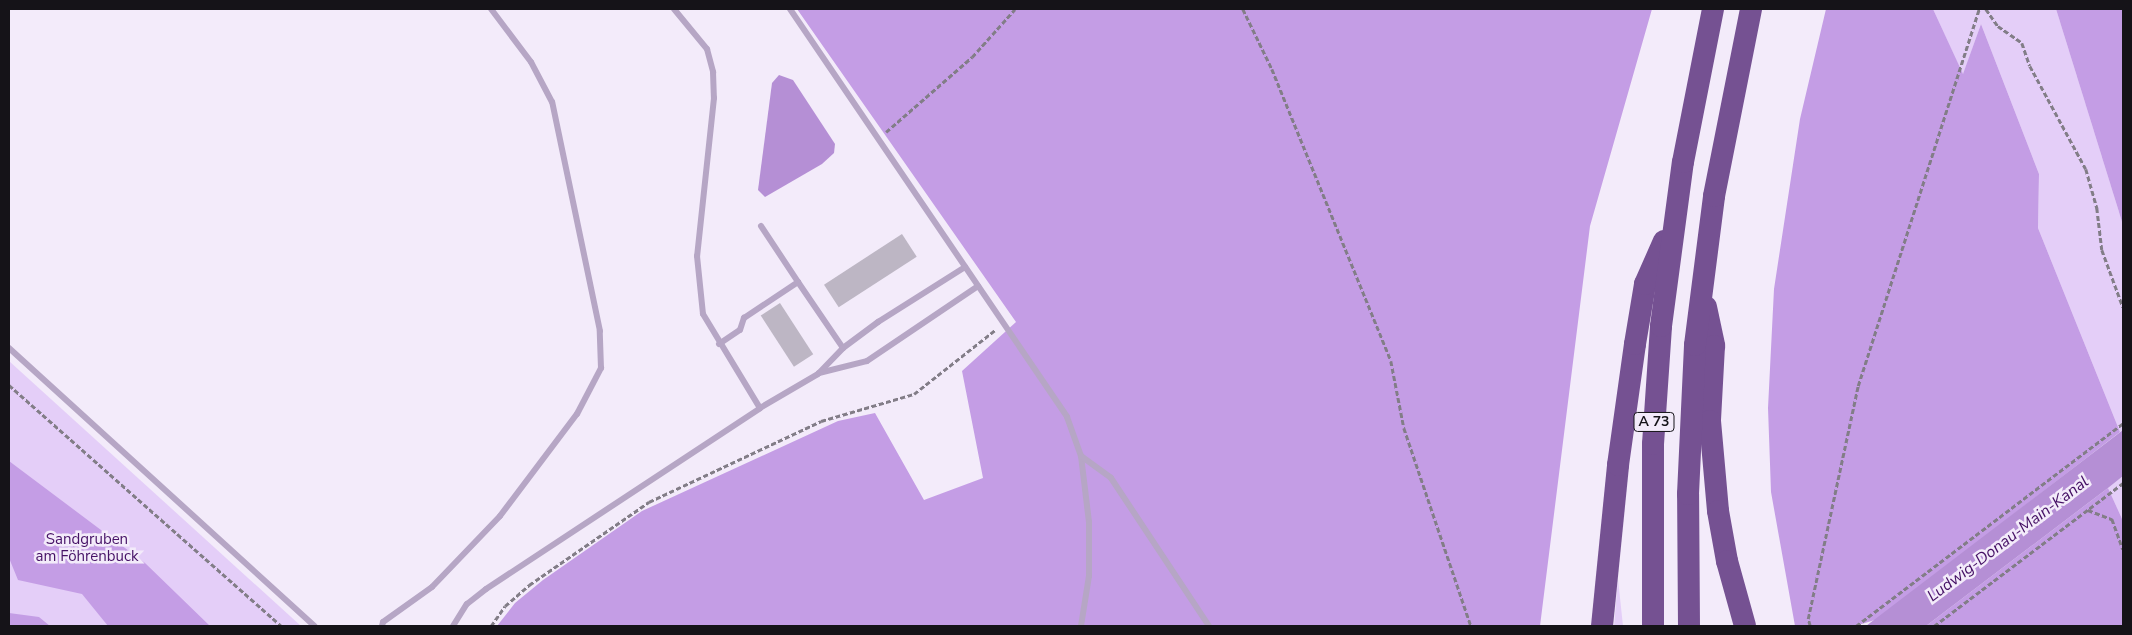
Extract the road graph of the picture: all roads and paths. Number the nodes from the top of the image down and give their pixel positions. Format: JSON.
{"nodes":[{"id":1,"x":491,"y":9,"type":"edge"},
{"id":2,"x":674,"y":9,"type":"edge"},
{"id":3,"x":790,"y":9,"type":"edge"},
{"id":4,"x":1015,"y":9,"type":"edge"},
{"id":5,"x":1243,"y":9,"type":"edge"},
{"id":6,"x":1713,"y":9,"type":"edge"},
{"id":7,"x":1751,"y":9,"type":"edge"},
{"id":8,"x":1979,"y":9,"type":"edge"},
{"id":9,"x":1986,"y":9,"type":"edge"},
{"id":10,"x":877,"y":139,"type":"junction"},
{"id":11,"x":1674,"y":219,"type":"junction"},
{"id":12,"x":761,"y":226,"type":"dead end"},
{"id":13,"x":965,"y":268,"type":"junction"},
{"id":14,"x":798,"y":282,"type":"junction"},
{"id":15,"x":978,"y":286,"type":"junction"},
{"id":16,"x":1702,"y":286,"type":"junction"},
{"id":17,"x":2123,"y":307,"type":"edge"},
{"id":18,"x":1004,"y":323,"type":"junction"},
{"id":19,"x":719,"y":344,"type":"junction"},
{"id":20,"x":9,"y":348,"type":"edge"},
{"id":21,"x":843,"y":348,"type":"junction"},
{"id":22,"x":818,"y":374,"type":"junction"},
{"id":23,"x":9,"y":385,"type":"edge"},
{"id":24,"x":760,"y":408,"type":"junction"},
{"id":25,"x":2123,"y":423,"type":"edge"},
{"id":26,"x":1081,"y":456,"type":"junction"},
{"id":27,"x":2123,"y":483,"type":"edge"},
{"id":28,"x":2088,"y":510,"type":"junction"},
{"id":29,"x":2123,"y":549,"type":"edge"},
{"id":30,"x":281,"y":626,"type":"edge"},
{"id":31,"x":314,"y":626,"type":"edge"},
{"id":32,"x":382,"y":626,"type":"edge"},
{"id":33,"x":452,"y":626,"type":"edge"},
{"id":34,"x":491,"y":626,"type":"edge"},
{"id":35,"x":1081,"y":626,"type":"edge"},
{"id":36,"x":1209,"y":626,"type":"edge"},
{"id":37,"x":1471,"y":626,"type":"edge"},
{"id":38,"x":1602,"y":626,"type":"edge"},
{"id":39,"x":1653,"y":626,"type":"edge"},
{"id":40,"x":1689,"y":626,"type":"edge"},
{"id":41,"x":1745,"y":626,"type":"edge"},
{"id":42,"x":1810,"y":626,"type":"edge"},
{"id":43,"x":1856,"y":626,"type":"edge"},
{"id":44,"x":1934,"y":626,"type":"edge"}],
"edges":[{"from":1,"to":32,"type":"lane"},
{"from":2,"to":19,"type":"lane"},
{"from":3,"to":10,"type":"lane"},
{"from":4,"to":10,"type":"path"},
{"from":5,"to":37,"type":"path"},
{"from":6,"to":11,"type":"highway","number":"A 73"},
{"from":7,"to":16,"type":"highway","number":"A 73"},
{"from":8,"to":42,"type":"path"},
{"from":9,"to":17,"type":"path"},
{"from":10,"to":13,"type":"lane"},
{"from":11,"to":38,"type":"highway"},
{"from":11,"to":39,"type":"highway","number":"A 73"},
{"from":12,"to":14,"type":"lane"},
{"from":13,"to":15,"type":"lane"},
{"from":13,"to":21,"type":"lane"},
{"from":14,"to":19,"type":"lane"},
{"from":14,"to":21,"type":"lane"},
{"from":15,"to":18,"type":"lane"},
{"from":15,"to":22,"type":"lane"},
{"from":16,"to":40,"type":"highway","number":"A 73"},
{"from":16,"to":41,"type":"highway","number":"A 73"},
{"from":18,"to":26,"type":"lane"},
{"from":18,"to":34,"type":"path"},
{"from":19,"to":24,"type":"lane"},
{"from":20,"to":31,"type":"lane"},
{"from":21,"to":22,"type":"lane"},
{"from":22,"to":24,"type":"lane"},
{"from":23,"to":30,"type":"path"},
{"from":24,"to":33,"type":"lane"},
{"from":25,"to":43,"type":"path"},
{"from":26,"to":35,"type":"lane"},
{"from":26,"to":36,"type":"lane"},
{"from":27,"to":28,"type":"path"},
{"from":28,"to":29,"type":"path"},
{"from":28,"to":44,"type":"path"}]}
